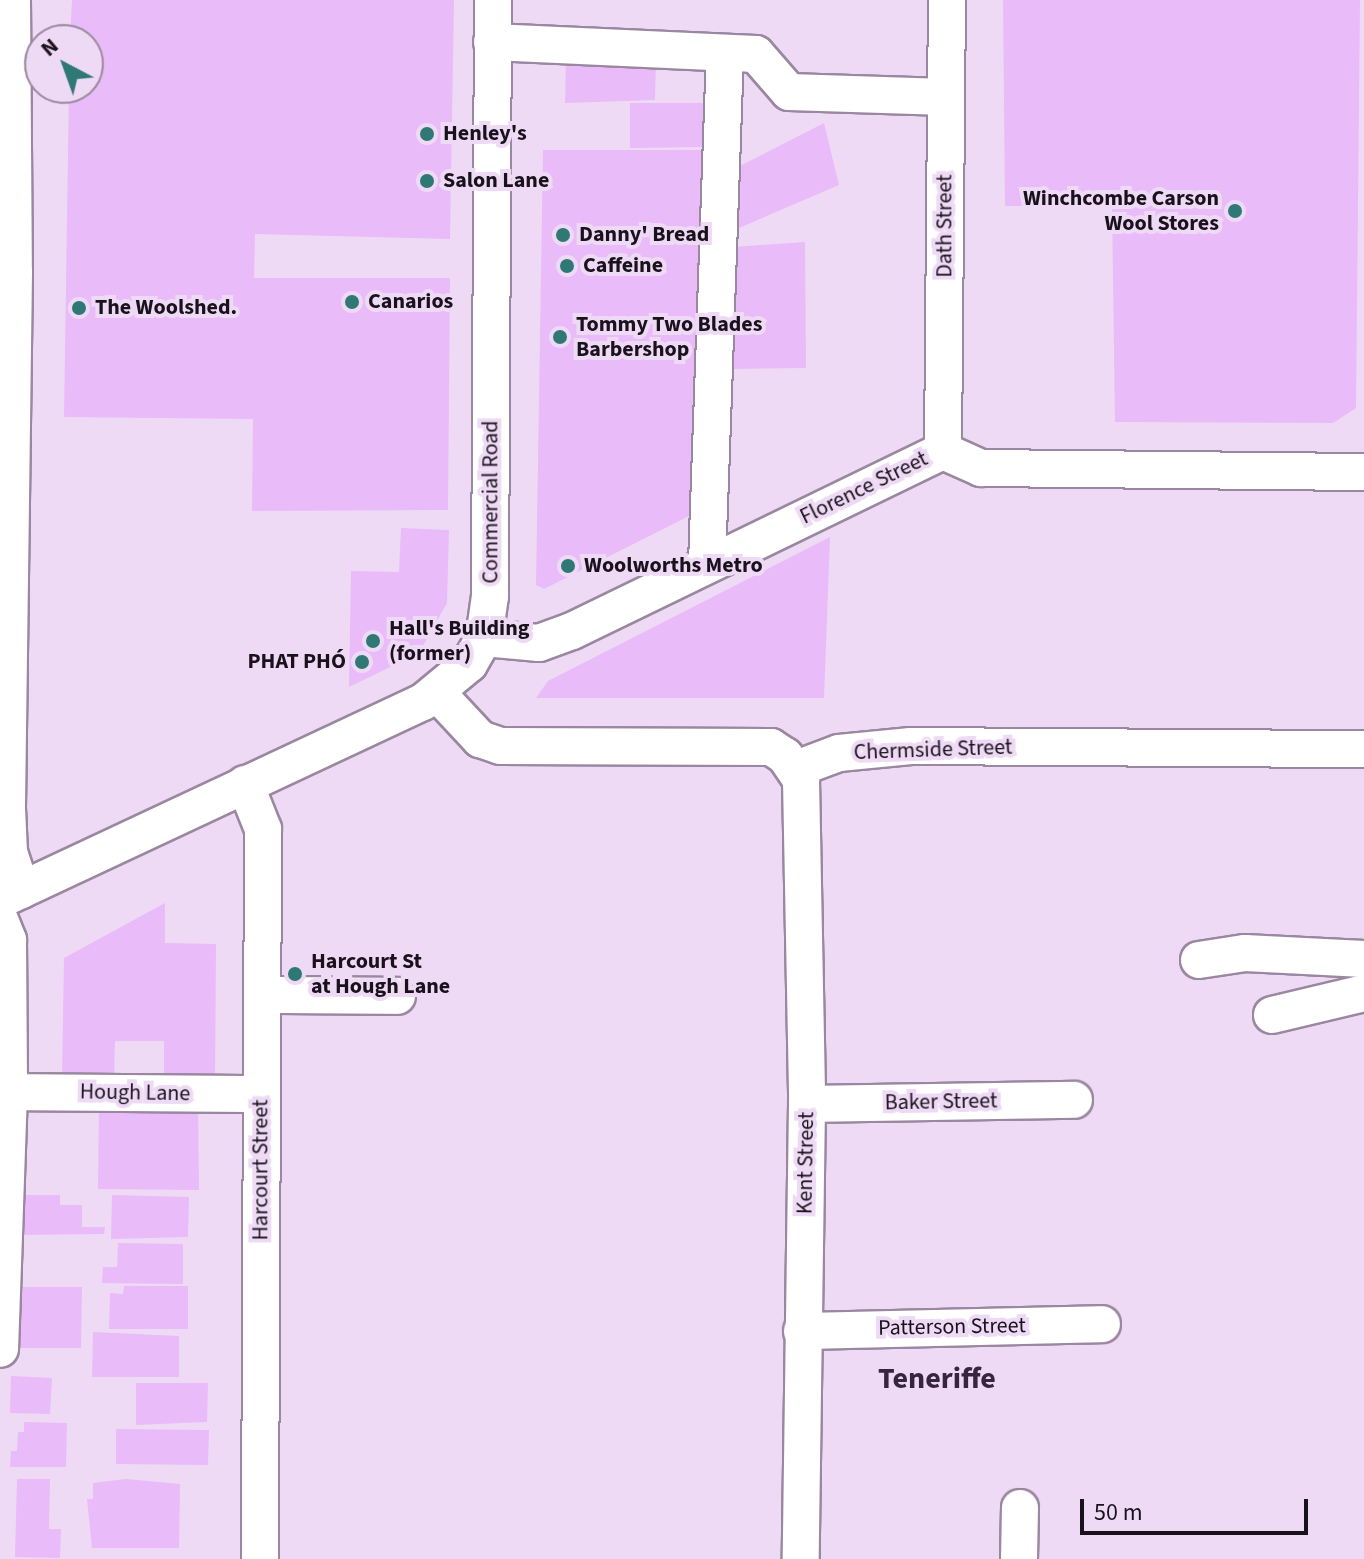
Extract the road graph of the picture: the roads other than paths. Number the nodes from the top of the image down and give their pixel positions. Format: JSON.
{"nodes":[{"id":1,"x":12,"y":0,"type":"edge"},
{"id":2,"x":493,"y":0,"type":"edge"},
{"id":3,"x":947,"y":0,"type":"edge"},
{"id":4,"x":492,"y":42,"type":"junction"},
{"id":5,"x":725,"y":53,"type":"junction"},
{"id":6,"x":946,"y":97,"type":"junction"},
{"id":7,"x":943,"y":451,"type":"junction"},
{"id":8,"x":1364,"y":472,"type":"edge"},
{"id":9,"x":707,"y":563,"type":"junction"},
{"id":10,"x":484,"y":638,"type":"junction"},
{"id":11,"x":438,"y":694,"type":"junction"},
{"id":12,"x":1364,"y":749,"type":"edge"},
{"id":13,"x":796,"y":769,"type":"junction"},
{"id":14,"x":245,"y":784,"type":"junction"},
{"id":15,"x":11,"y":895,"type":"edge"},
{"id":16,"x":0,"y":920,"type":"edge"},
{"id":17,"x":1364,"y":959,"type":"edge"},
{"id":18,"x":1199,"y":960,"type":"dead end"},
{"id":19,"x":1364,"y":993,"type":"edge"},
{"id":20,"x":263,"y":995,"type":"junction"},
{"id":21,"x":397,"y":996,"type":"dead end"},
{"id":22,"x":1272,"y":1015,"type":"dead end"},
{"id":23,"x":9,"y":1092,"type":"junction"},
{"id":24,"x":261,"y":1094,"type":"junction"},
{"id":25,"x":1074,"y":1100,"type":"dead end"},
{"id":26,"x":807,"y":1104,"type":"junction"},
{"id":27,"x":1102,"y":1324,"type":"dead end"},
{"id":28,"x":802,"y":1331,"type":"junction"},
{"id":29,"x":0,"y":1349,"type":"edge"},
{"id":30,"x":1020,"y":1508,"type":"dead end"},
{"id":31,"x":260,"y":1559,"type":"edge"},
{"id":32,"x":801,"y":1559,"type":"edge"},
{"id":33,"x":1019,"y":1559,"type":"edge"}],
"edges":[{"from":1,"to":15,"type":"street"},
{"from":2,"to":4,"type":"street","name":"Commercial Road"},
{"from":3,"to":6,"type":"street","name":"Dath Street"},
{"from":4,"to":5,"type":"street"},
{"from":4,"to":10,"type":"street","name":"Commercial Road"},
{"from":5,"to":6,"type":"street"},
{"from":5,"to":9,"type":"street"},
{"from":6,"to":7,"type":"street","name":"Dath Street"},
{"from":7,"to":8,"type":"street","name":"Florence Street"},
{"from":7,"to":9,"type":"street","name":"Florence Street"},
{"from":9,"to":10,"type":"street","name":"Florence Street"},
{"from":10,"to":11,"type":"street","name":"Commercial Road"},
{"from":11,"to":13,"type":"street"},
{"from":11,"to":14,"type":"street","name":"Commercial Road"},
{"from":12,"to":13,"type":"street","name":"Chermside Street"},
{"from":13,"to":26,"type":"street","name":"Kent Street"},
{"from":14,"to":15,"type":"street","name":"Commercial Road"},
{"from":14,"to":20,"type":"street","name":"Harcourt Street"},
{"from":16,"to":23,"type":"street"},
{"from":17,"to":18,"type":"street"},
{"from":19,"to":22,"type":"street"},
{"from":20,"to":21,"type":"street"},
{"from":20,"to":24,"type":"street","name":"Harcourt Street"},
{"from":23,"to":24,"type":"street","name":"Hough Lane"},
{"from":23,"to":29,"type":"street"},
{"from":24,"to":31,"type":"street","name":"Harcourt Street"},
{"from":25,"to":26,"type":"street","name":"Baker Street"},
{"from":26,"to":28,"type":"street","name":"Kent Street"},
{"from":27,"to":28,"type":"street","name":"Patterson Street"},
{"from":28,"to":32,"type":"street","name":"Kent Street"},
{"from":30,"to":33,"type":"street"}]}
